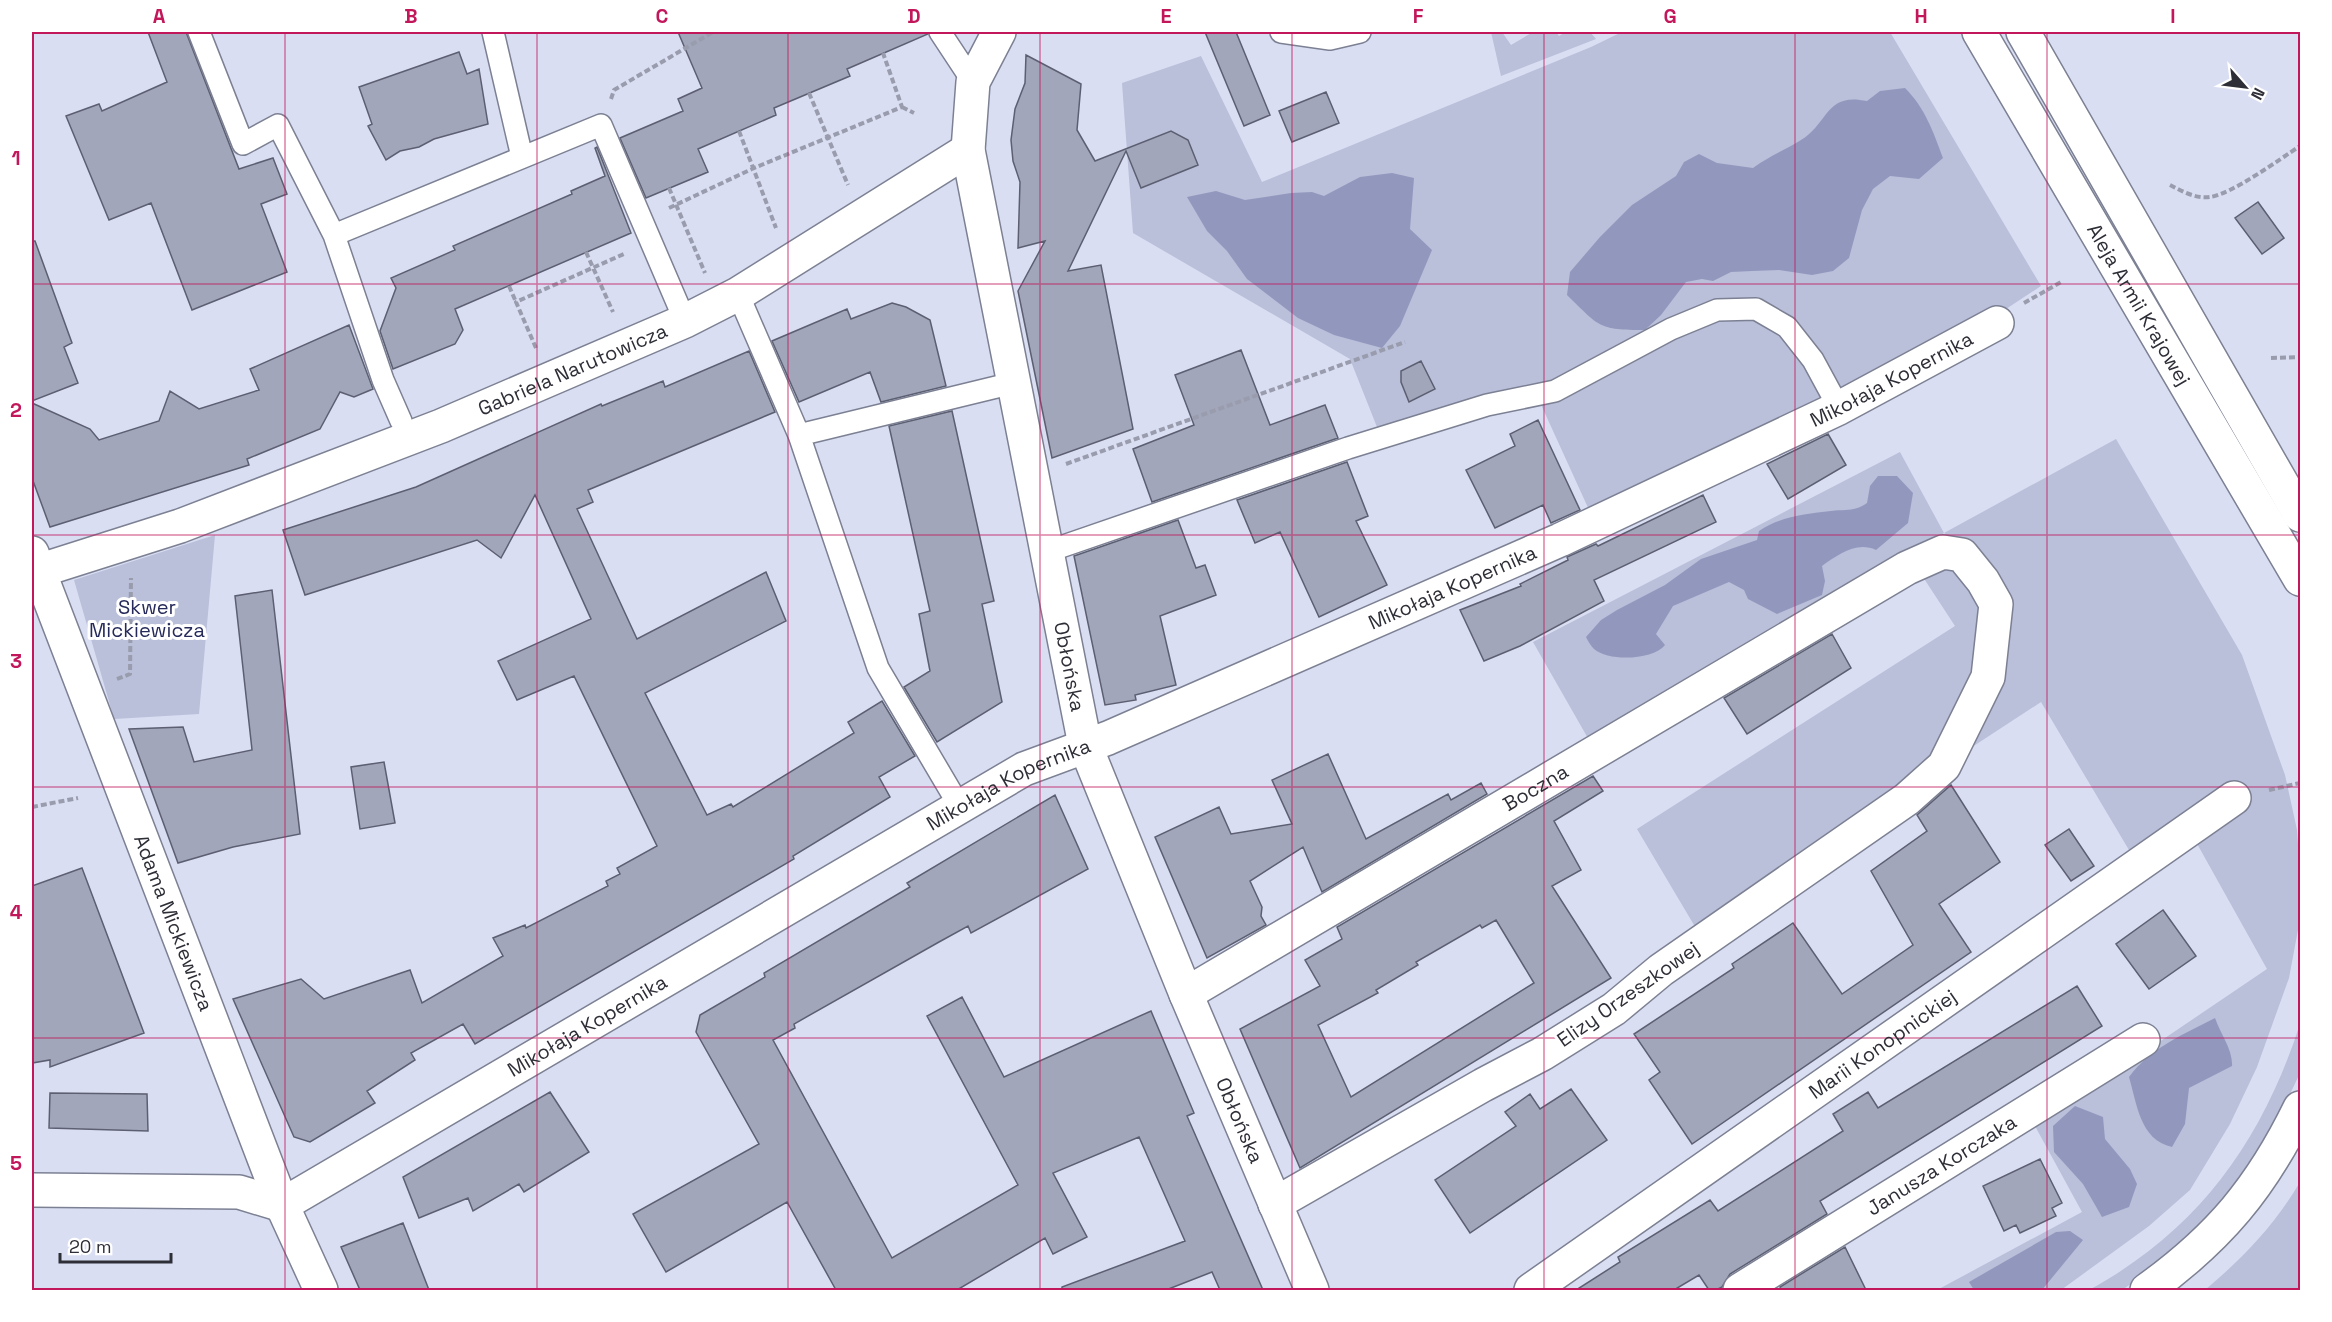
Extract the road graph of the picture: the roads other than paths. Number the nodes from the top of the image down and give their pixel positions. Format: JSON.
{"nodes":[{"id":1,"x":199,"y":32,"type":"edge"},
{"id":2,"x":493,"y":32,"type":"edge"},
{"id":3,"x":940,"y":32,"type":"edge"},
{"id":4,"x":999,"y":32,"type":"edge"},
{"id":5,"x":1281,"y":32,"type":"edge"},
{"id":6,"x":1360,"y":32,"type":"edge"},
{"id":7,"x":1979,"y":32,"type":"edge"},
{"id":8,"x":2023,"y":32,"type":"edge"},
{"id":9,"x":973,"y":82,"type":"junction"},
{"id":10,"x":968,"y":150,"type":"junction"},
{"id":11,"x":522,"y":157,"type":"junction"},
{"id":12,"x":334,"y":235,"type":"junction"},
{"id":13,"x":738,"y":294,"type":"junction"},
{"id":14,"x":685,"y":321,"type":"junction"},
{"id":15,"x":1997,"y":323,"type":"road end"},
{"id":16,"x":1013,"y":383,"type":"junction"},
{"id":17,"x":1839,"y":408,"type":"junction"},
{"id":18,"x":401,"y":421,"type":"dead end"},
{"id":19,"x":799,"y":435,"type":"junction"},
{"id":20,"x":2301,"y":515,"type":"edge"},
{"id":21,"x":1046,"y":552,"type":"junction"},
{"id":22,"x":34,"y":566,"type":"edge"},
{"id":23,"x":2301,"y":579,"type":"edge"},
{"id":24,"x":1085,"y":745,"type":"junction"},
{"id":25,"x":2234,"y":798,"type":"dead end"},
{"id":26,"x":1906,"y":800,"type":"joint"},
{"id":27,"x":960,"y":807,"type":"junction"},
{"id":28,"x":1186,"y":994,"type":"junction"},
{"id":29,"x":2143,"y":1040,"type":"dead end"},
{"id":30,"x":2301,"y":1108,"type":"edge"},
{"id":31,"x":32,"y":1190,"type":"edge"},
{"id":32,"x":1275,"y":1204,"type":"junction"},
{"id":33,"x":282,"y":1205,"type":"junction"},
{"id":34,"x":321,"y":1290,"type":"edge"},
{"id":35,"x":1312,"y":1290,"type":"edge"},
{"id":36,"x":1531,"y":1290,"type":"edge"},
{"id":37,"x":1740,"y":1290,"type":"edge"},
{"id":38,"x":2147,"y":1290,"type":"edge"}],
"edges":[{"from":1,"to":12,"type":"lane"},
{"from":2,"to":11,"type":"lane"},
{"from":3,"to":9,"type":"lane"},
{"from":4,"to":9,"type":"street"},
{"from":5,"to":6,"type":"lane"},
{"from":7,"to":23,"type":"street","name":"Aleja Armii Krajowej"},
{"from":8,"to":20,"type":"street","name":"Aleja Armii Krajowej"},
{"from":9,"to":10,"type":"street"},
{"from":10,"to":13,"type":"street","name":"Gabriela Narutowicza"},
{"from":10,"to":16,"type":"street","name":"Obłońska"},
{"from":11,"to":12,"type":"lane"},
{"from":11,"to":14,"type":"lane"},
{"from":12,"to":18,"type":"lane"},
{"from":13,"to":14,"type":"street","name":"Gabriela Narutowicza"},
{"from":13,"to":19,"type":"lane"},
{"from":14,"to":22,"type":"street","name":"Gabriela Narutowicza"},
{"from":15,"to":17,"type":"street","name":"Mikołaja Kopernika"},
{"from":16,"to":19,"type":"lane"},
{"from":16,"to":21,"type":"street","name":"Obłońska"},
{"from":17,"to":21,"type":"lane"},
{"from":17,"to":24,"type":"street","name":"Mikołaja Kopernika"},
{"from":19,"to":27,"type":"lane"},
{"from":21,"to":24,"type":"street","name":"Obłońska"},
{"from":22,"to":33,"type":"street","name":"Adama Mickiewicza"},
{"from":24,"to":27,"type":"street","name":"Mikołaja Kopernika"},
{"from":24,"to":28,"type":"street","name":"Obłońska"},
{"from":25,"to":36,"type":"street","name":"Marii Konopnickiej"},
{"from":26,"to":28,"type":"street","name":"Boczna"},
{"from":26,"to":32,"type":"street","name":"Elizy Orzeszkowej"},
{"from":27,"to":33,"type":"street","name":"Mikołaja Kopernika"},
{"from":28,"to":32,"type":"street","name":"Obłońska"},
{"from":29,"to":37,"type":"street","name":"Janusza Korczaka"},
{"from":30,"to":38,"type":"street"},
{"from":31,"to":33,"type":"street"},
{"from":32,"to":35,"type":"street","name":"Obłońska"},
{"from":33,"to":34,"type":"street","name":"Adama Mickiewicza"}]}
